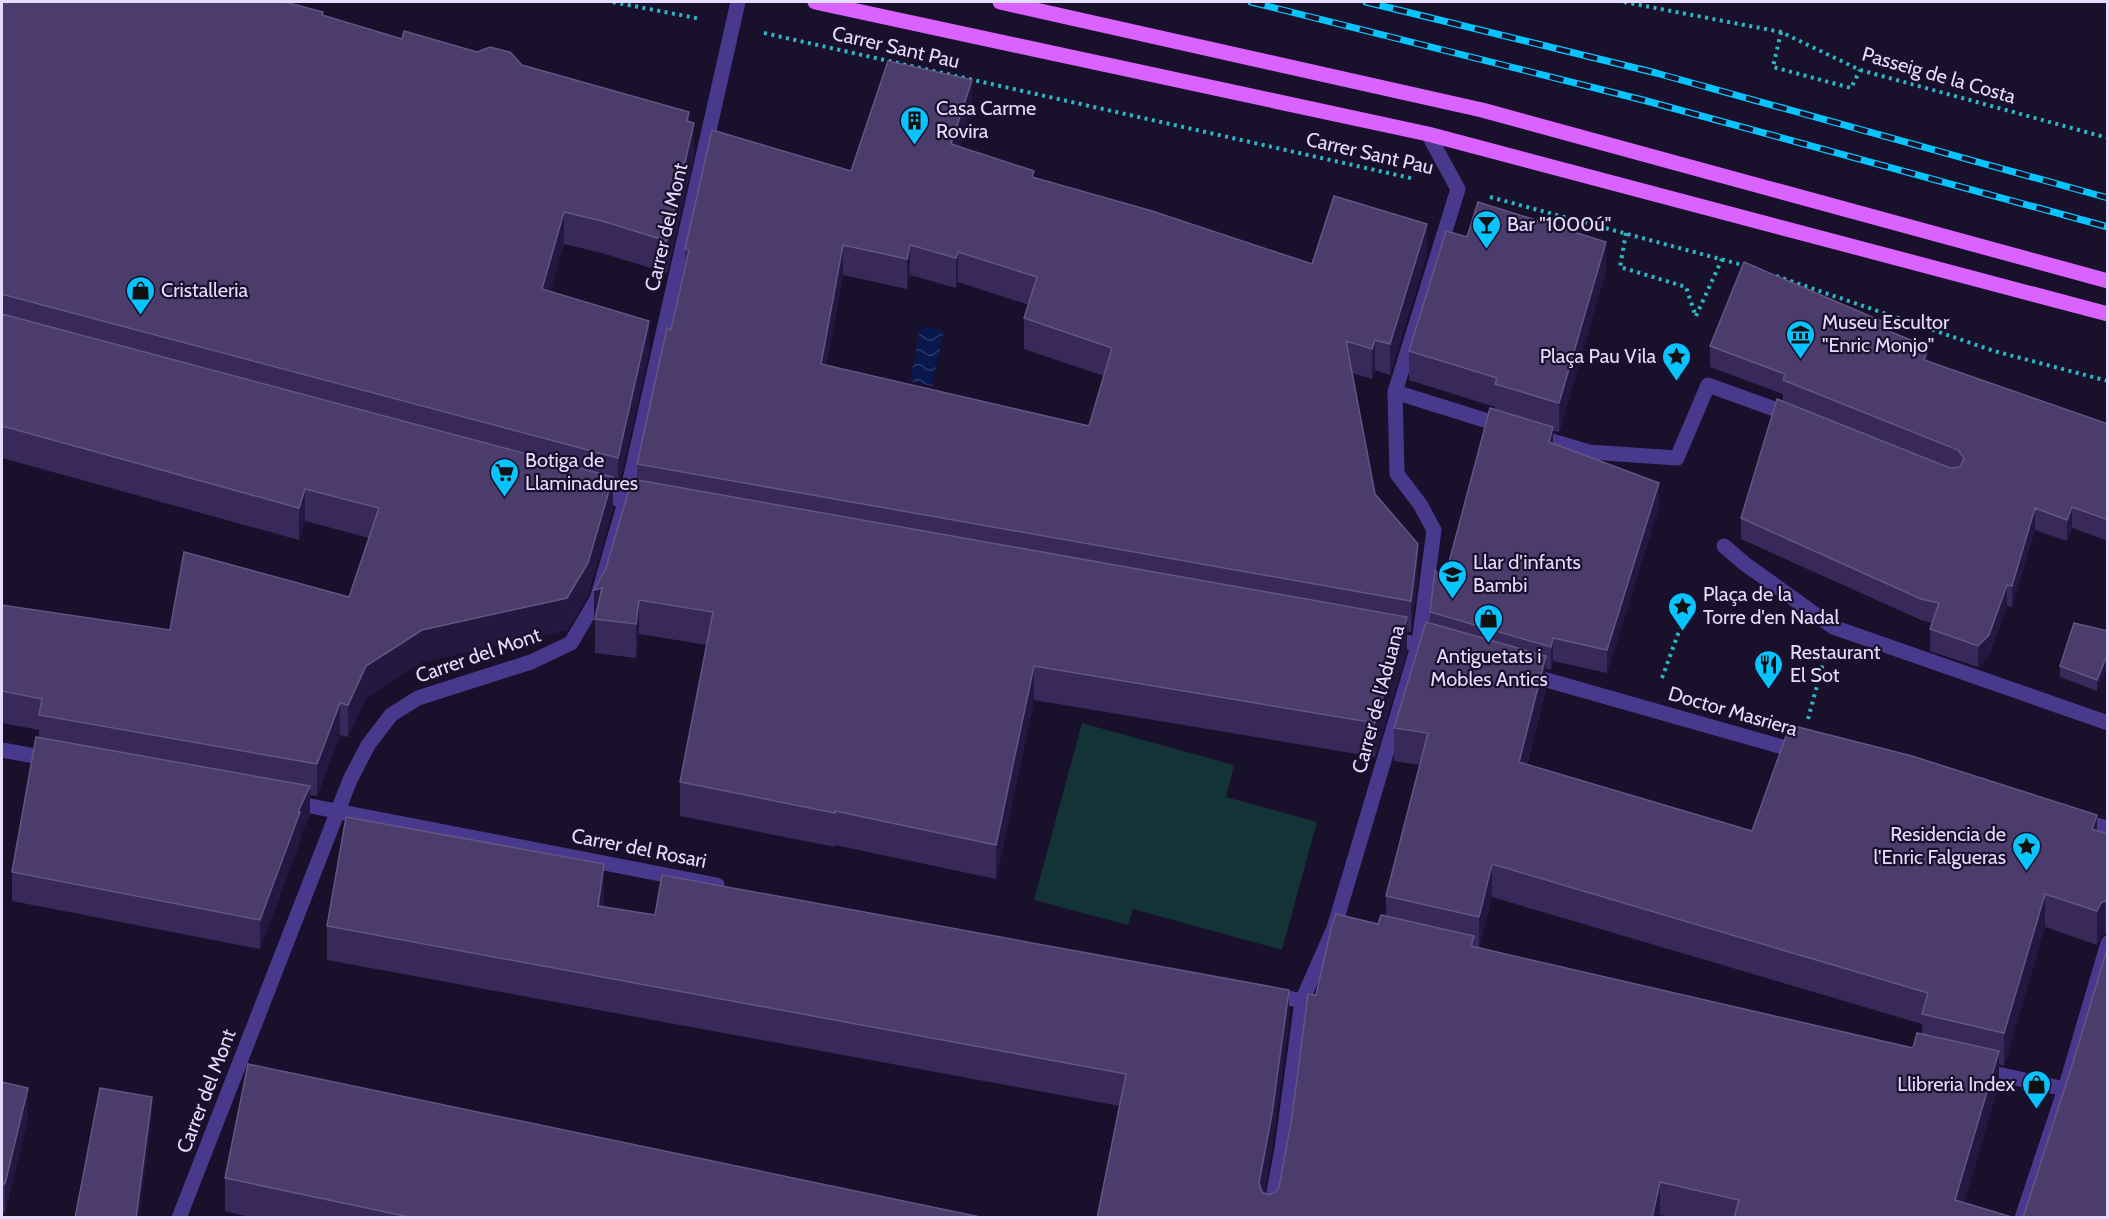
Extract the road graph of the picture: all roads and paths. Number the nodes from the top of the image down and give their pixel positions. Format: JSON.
{"nodes":[{"id":1,"x":613,"y":2,"type":"edge"},
{"id":2,"x":738,"y":2,"type":"edge"},
{"id":3,"x":815,"y":2,"type":"edge"},
{"id":4,"x":1000,"y":2,"type":"edge"},
{"id":5,"x":1624,"y":2,"type":"edge"},
{"id":6,"x":733,"y":26,"type":"junction"},
{"id":7,"x":1781,"y":32,"type":"junction"},
{"id":8,"x":1860,"y":70,"type":"junction"},
{"id":9,"x":1428,"y":134,"type":"junction"},
{"id":10,"x":2108,"y":138,"type":"edge"},
{"id":11,"x":1458,"y":189,"type":"junction"},
{"id":12,"x":1626,"y":233,"type":"junction"},
{"id":13,"x":1722,"y":259,"type":"junction"},
{"id":14,"x":1751,"y":267,"type":"edge"},
{"id":15,"x":1773,"y":275,"type":"edge"},
{"id":16,"x":2108,"y":281,"type":"edge"},
{"id":17,"x":2108,"y":314,"type":"edge"},
{"id":18,"x":2108,"y":381,"type":"edge"},
{"id":19,"x":1395,"y":392,"type":"junction"},
{"id":20,"x":1806,"y":421,"type":"edge"},
{"id":21,"x":579,"y":490,"type":"edge"},
{"id":22,"x":625,"y":502,"type":"junction"},
{"id":23,"x":660,"y":508,"type":"edge"},
{"id":24,"x":1724,"y":546,"type":"dead end"},
{"id":25,"x":1690,"y":601,"type":"dead end"},
{"id":26,"x":1833,"y":627,"type":"junction"},
{"id":27,"x":1372,"y":635,"type":"edge"},
{"id":28,"x":1419,"y":643,"type":"junction"},
{"id":29,"x":1451,"y":653,"type":"edge"},
{"id":30,"x":1517,"y":672,"type":"edge"},
{"id":31,"x":1651,"y":710,"type":"junction"},
{"id":32,"x":2108,"y":723,"type":"edge"},
{"id":33,"x":2,"y":750,"type":"edge"},
{"id":34,"x":1805,"y":753,"type":"joint"},
{"id":35,"x":71,"y":762,"type":"edge"},
{"id":36,"x":280,"y":800,"type":"edge"},
{"id":37,"x":339,"y":810,"type":"junction"},
{"id":38,"x":2062,"y":817,"type":"edge"},
{"id":39,"x":2108,"y":828,"type":"edge"},
{"id":40,"x":726,"y":887,"type":"edge"},
{"id":41,"x":2108,"y":943,"type":"edge"},
{"id":42,"x":1255,"y":992,"type":"edge"},
{"id":43,"x":1302,"y":1001,"type":"junction"},
{"id":44,"x":1960,"y":1066,"type":"edge"},
{"id":45,"x":2065,"y":1089,"type":"junction"},
{"id":46,"x":179,"y":1218,"type":"edge"},
{"id":47,"x":1269,"y":1218,"type":"edge"},
{"id":48,"x":2022,"y":1218,"type":"edge"}],
"edges":[{"from":1,"to":6,"type":"path","name":"Carrer Sant Pau"},
{"from":2,"to":6,"type":"street","name":"Carrer del Mont"},
{"from":3,"to":9,"type":"main road"},
{"from":4,"to":16,"type":"main road"},
{"from":5,"to":7,"type":"path","name":"Passeig de la Costa"},
{"from":6,"to":11,"type":"path","name":"Carrer Sant Pau"},
{"from":6,"to":22,"type":"street","name":"Carrer del Mont"},
{"from":7,"to":8,"type":"path","name":"Passeig de la Costa"},
{"from":7,"to":8,"type":"path"},
{"from":8,"to":10,"type":"path","name":"Passeig de la Costa"},
{"from":9,"to":11,"type":"street"},
{"from":9,"to":17,"type":"main road"},
{"from":11,"to":12,"type":"path","name":"Carrer Sant Pau"},
{"from":11,"to":19,"type":"street","name":"Carrer de l'Aduana"},
{"from":12,"to":13,"type":"path","name":"Carrer Sant Pau"},
{"from":12,"to":13,"type":"path"},
{"from":13,"to":14,"type":"path","name":"Carrer Sant Pau"},
{"from":15,"to":18,"type":"path"},
{"from":19,"to":20,"type":"street"},
{"from":19,"to":28,"type":"street","name":"Carrer de l'Aduana"},
{"from":21,"to":22,"type":"street"},
{"from":22,"to":23,"type":"street"},
{"from":22,"to":37,"type":"street","name":"Carrer del Mont"},
{"from":24,"to":26,"type":"street"},
{"from":25,"to":31,"type":"path"},
{"from":26,"to":32,"type":"street"},
{"from":26,"to":34,"type":"path"},
{"from":27,"to":28,"type":"street"},
{"from":28,"to":29,"type":"street"},
{"from":28,"to":43,"type":"street","name":"Carrer de l'Aduana"},
{"from":30,"to":31,"type":"street","name":"Doctor Masriera"},
{"from":31,"to":34,"type":"street","name":"Doctor Masriera"},
{"from":33,"to":35,"type":"street"},
{"from":36,"to":37,"type":"street","name":"Carrer del Rosari"},
{"from":37,"to":40,"type":"street","name":"Carrer del Rosari"},
{"from":37,"to":46,"type":"street","name":"Carrer del Mont"},
{"from":38,"to":39,"type":"street"},
{"from":41,"to":45,"type":"street"},
{"from":42,"to":43,"type":"street"},
{"from":43,"to":47,"type":"street","name":"Carrer de l'Aduana"},
{"from":44,"to":45,"type":"street"},
{"from":45,"to":48,"type":"street"}]}
